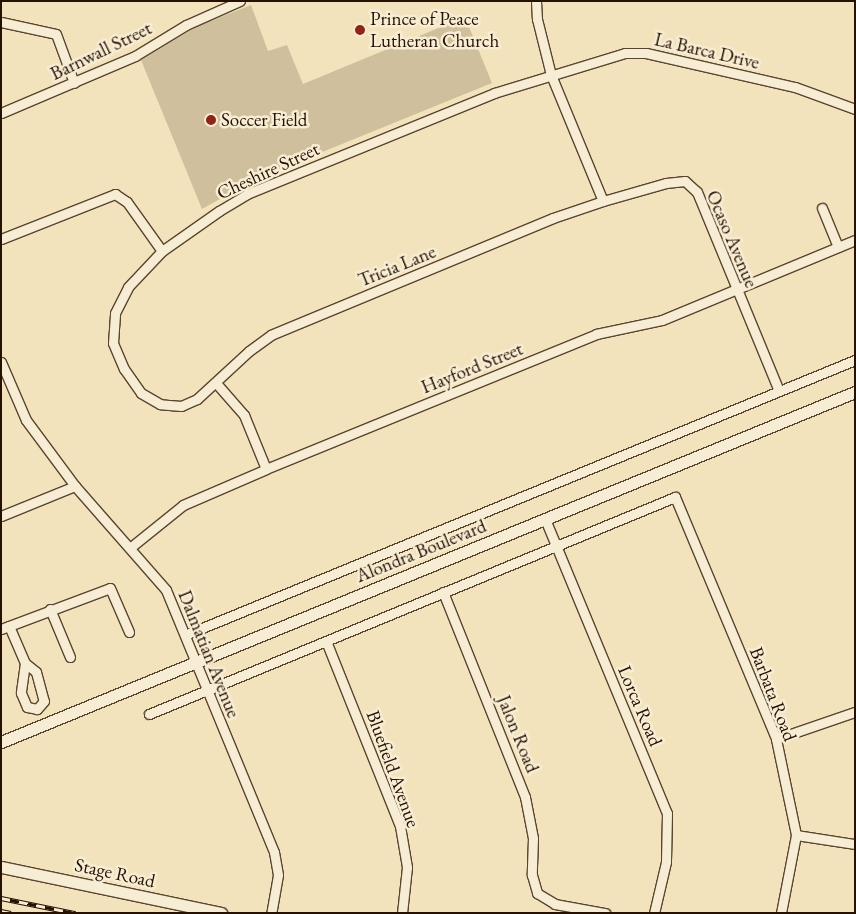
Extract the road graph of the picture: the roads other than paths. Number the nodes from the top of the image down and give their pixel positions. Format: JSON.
{"nodes":[{"id":1,"x":240,"y":1,"type":"edge"},
{"id":2,"x":536,"y":1,"type":"edge"},
{"id":3,"x":223,"y":5,"type":"edge"},
{"id":4,"x":1,"y":22,"type":"edge"},
{"id":5,"x":551,"y":75,"type":"junction"},
{"id":6,"x":74,"y":83,"type":"junction"},
{"id":7,"x":855,"y":109,"type":"edge"},
{"id":8,"x":1,"y":113,"type":"edge"},
{"id":9,"x":604,"y":201,"type":"junction"},
{"id":10,"x":822,"y":208,"type":"dead end"},
{"id":11,"x":1,"y":239,"type":"edge"},
{"id":12,"x":855,"y":240,"type":"edge"},
{"id":13,"x":838,"y":247,"type":"junction"},
{"id":14,"x":162,"y":251,"type":"junction"},
{"id":15,"x":735,"y":288,"type":"junction"},
{"id":16,"x":855,"y":360,"type":"edge"},
{"id":17,"x":1,"y":362,"type":"edge"},
{"id":18,"x":216,"y":383,"type":"junction"},
{"id":19,"x":779,"y":391,"type":"junction"},
{"id":20,"x":855,"y":392,"type":"edge"},
{"id":21,"x":266,"y":469,"type":"junction"},
{"id":22,"x":75,"y":486,"type":"junction"},
{"id":23,"x":1,"y":516,"type":"edge"},
{"id":24,"x":545,"y":519,"type":"junction"},
{"id":25,"x":555,"y":546,"type":"junction"},
{"id":26,"x":131,"y":547,"type":"junction"},
{"id":27,"x":443,"y":592,"type":"junction"},
{"id":28,"x":50,"y":609,"type":"junction"},
{"id":29,"x":5,"y":627,"type":"edge"},
{"id":30,"x":129,"y":632,"type":"dead end"},
{"id":31,"x":186,"y":635,"type":"junction"},
{"id":32,"x":326,"y":641,"type":"junction"},
{"id":33,"x":70,"y":657,"type":"dead end"},
{"id":34,"x":196,"y":662,"type":"junction"},
{"id":35,"x":25,"y":663,"type":"junction"},
{"id":36,"x":206,"y":690,"type":"junction"},
{"id":37,"x":37,"y":709,"type":"junction"},
{"id":38,"x":855,"y":712,"type":"edge"},
{"id":39,"x":149,"y":714,"type":"dead end"},
{"id":40,"x":43,"y":724,"type":"junction"},
{"id":41,"x":776,"y":738,"type":"junction"},
{"id":42,"x":1,"y":742,"type":"edge"},
{"id":43,"x":796,"y":835,"type":"junction"},
{"id":44,"x":855,"y":844,"type":"edge"},
{"id":45,"x":1,"y":866,"type":"edge"},
{"id":46,"x":221,"y":913,"type":"edge"},
{"id":47,"x":271,"y":913,"type":"edge"},
{"id":48,"x":402,"y":913,"type":"edge"},
{"id":49,"x":605,"y":913,"type":"edge"},
{"id":50,"x":654,"y":913,"type":"edge"},
{"id":51,"x":780,"y":913,"type":"edge"}],
"edges":[{"from":1,"to":3,"type":"street","name":"Barnwall Street"},
{"from":2,"to":5,"type":"street"},
{"from":3,"to":6,"type":"street","name":"Barnwall Street"},
{"from":4,"to":6,"type":"street"},
{"from":5,"to":7,"type":"street","name":"La Barca Drive"},
{"from":5,"to":9,"type":"street"},
{"from":5,"to":14,"type":"street","name":"Cheshire Street"},
{"from":6,"to":8,"type":"street","name":"Barnwall Street"},
{"from":9,"to":15,"type":"street","name":"Ocaso Avenue"},
{"from":9,"to":18,"type":"street","name":"Tricia Lane"},
{"from":10,"to":13,"type":"street"},
{"from":11,"to":14,"type":"street"},
{"from":12,"to":13,"type":"street","name":"Hayford Street"},
{"from":13,"to":15,"type":"street","name":"Hayford Street"},
{"from":14,"to":18,"type":"street"},
{"from":15,"to":19,"type":"street","name":"Ocaso Avenue"},
{"from":15,"to":21,"type":"street","name":"Hayford Street"},
{"from":16,"to":19,"type":"street","name":"Alondra Boulevard"},
{"from":17,"to":22,"type":"street","name":"Dalmatian Avenue"},
{"from":18,"to":21,"type":"street"},
{"from":19,"to":31,"type":"street","name":"Alondra Boulevard"},
{"from":20,"to":24,"type":"main road","name":"Alondra Boulevard"},
{"from":21,"to":26,"type":"street","name":"Hayford Street"},
{"from":22,"to":23,"type":"street"},
{"from":22,"to":26,"type":"street","name":"Dalmatian Avenue"},
{"from":24,"to":25,"type":"street","name":"Lorca Road"},
{"from":24,"to":34,"type":"main road","name":"Alondra Boulevard"},
{"from":25,"to":27,"type":"street"},
{"from":25,"to":41,"type":"street","name":"Barbata Road"},
{"from":25,"to":50,"type":"street","name":"Lorca Road"},
{"from":26,"to":31,"type":"street","name":"Dalmatian Avenue"},
{"from":27,"to":32,"type":"street"},
{"from":27,"to":49,"type":"street","name":"Jalon Road"},
{"from":28,"to":29,"type":"street"},
{"from":28,"to":30,"type":"street"},
{"from":28,"to":33,"type":"street"},
{"from":29,"to":35,"type":"street"},
{"from":31,"to":34,"type":"street","name":"Dalmatian Avenue"},
{"from":32,"to":36,"type":"street"},
{"from":32,"to":48,"type":"street","name":"Bluefield Avenue"},
{"from":34,"to":36,"type":"street","name":"Dalmatian Avenue"},
{"from":34,"to":40,"type":"main road","name":"Alondra Boulevard"},
{"from":35,"to":37,"type":"street"},
{"from":35,"to":37,"type":"street"},
{"from":36,"to":39,"type":"street"},
{"from":36,"to":47,"type":"street","name":"Dalmatian Avenue"},
{"from":37,"to":40,"type":"street"},
{"from":38,"to":41,"type":"street"},
{"from":40,"to":42,"type":"main road","name":"Alondra Boulevard"},
{"from":41,"to":43,"type":"street","name":"Barbata Road"},
{"from":43,"to":44,"type":"street"},
{"from":43,"to":51,"type":"street","name":"Barbata Road"},
{"from":45,"to":46,"type":"main road","name":"Stage Road"}]}
